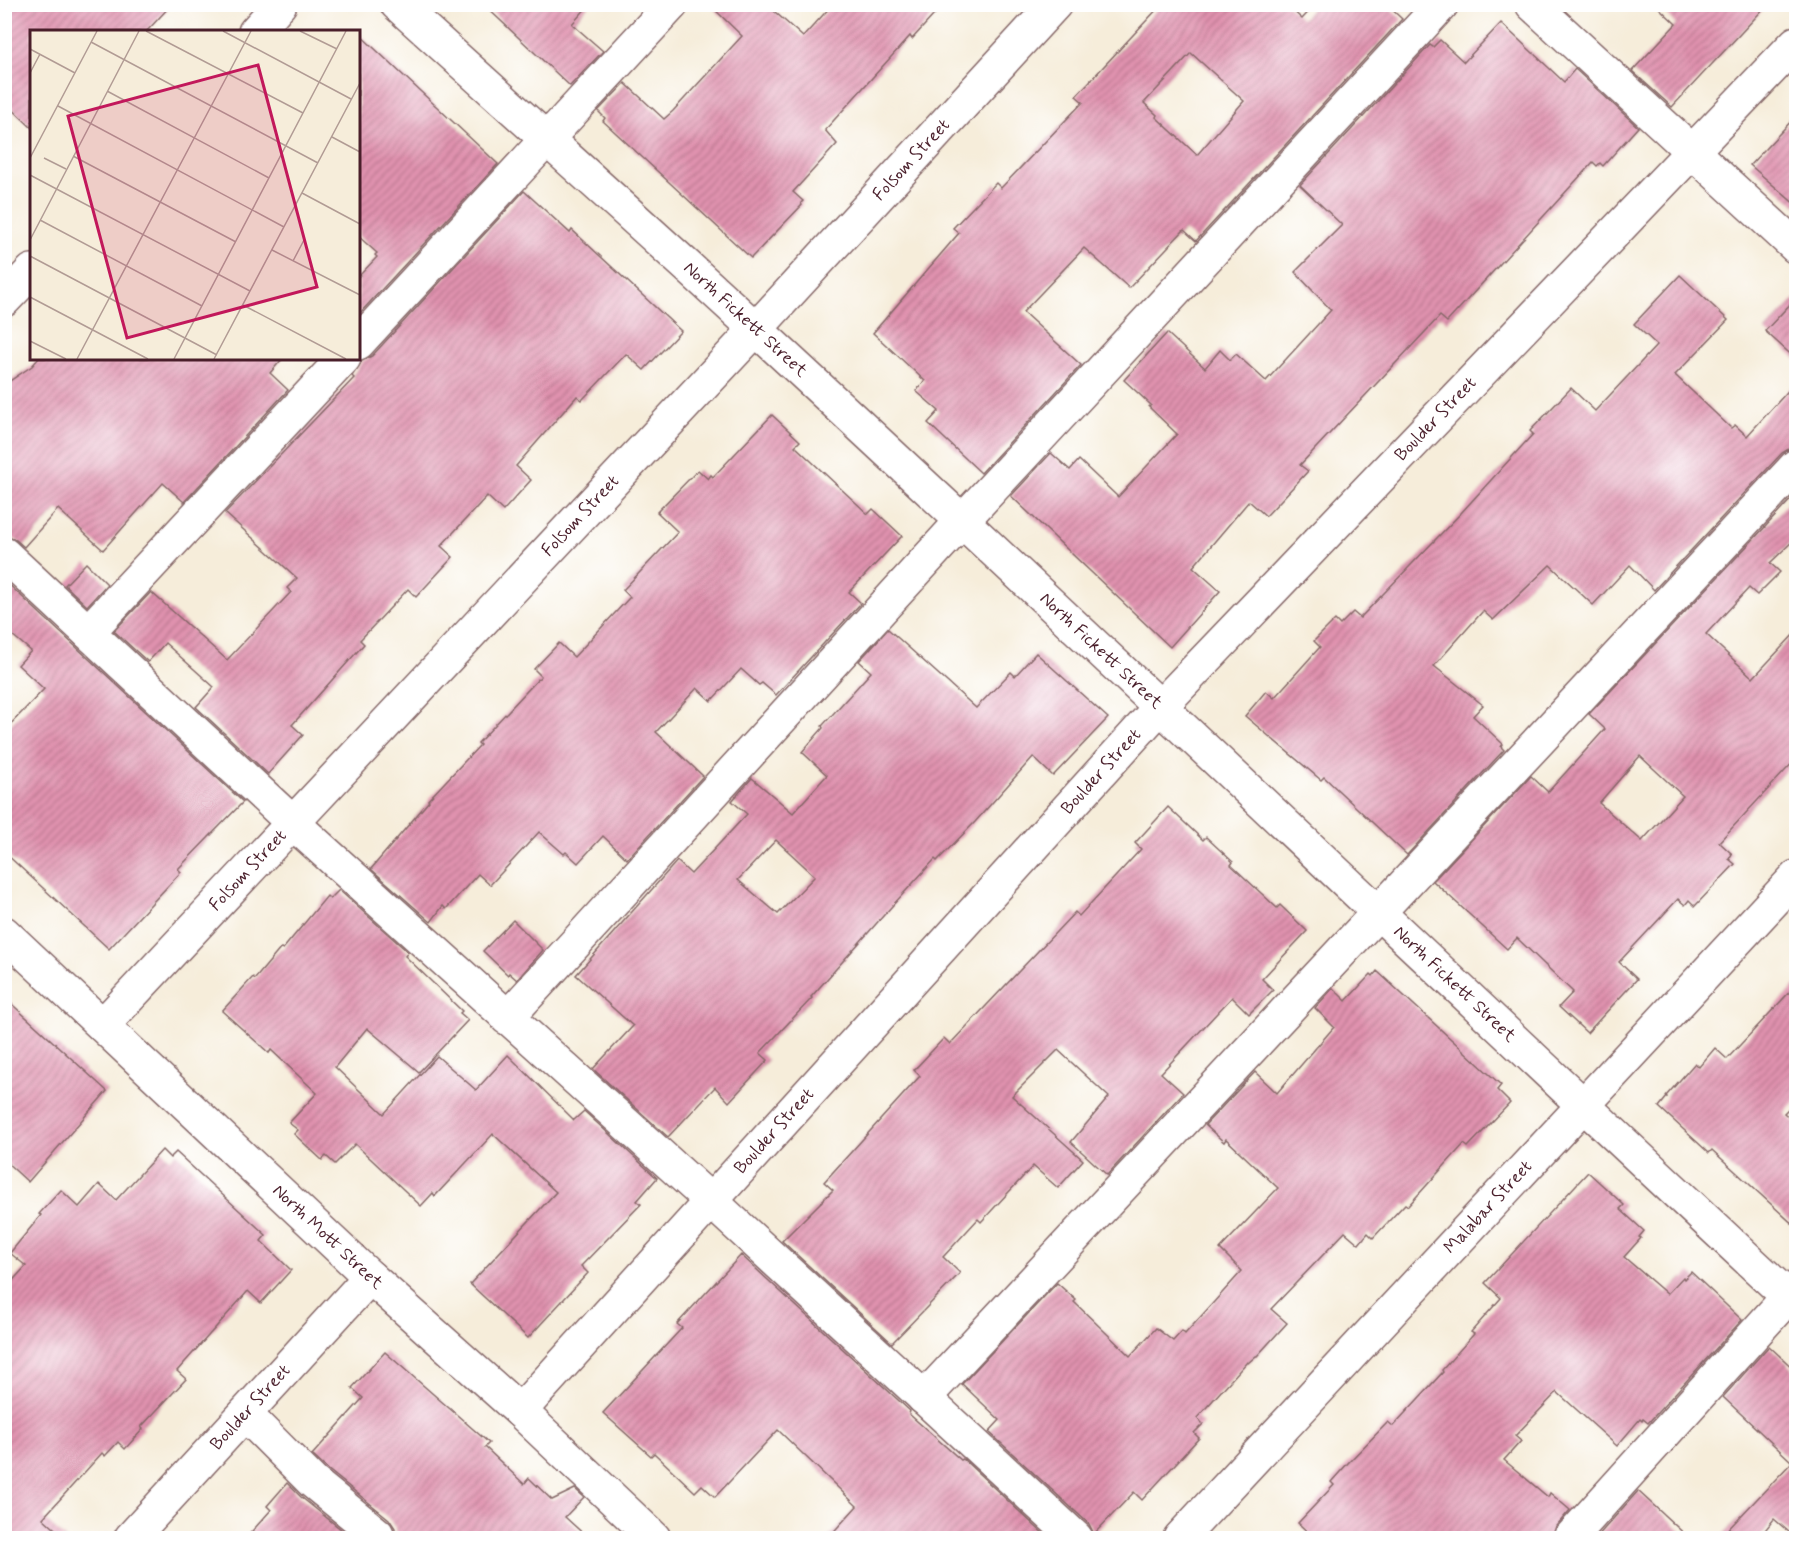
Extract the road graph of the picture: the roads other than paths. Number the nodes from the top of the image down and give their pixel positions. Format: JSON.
{"nodes":[{"id":1,"x":280,"y":4,"type":"edge"},
{"id":2,"x":397,"y":4,"type":"edge"},
{"id":3,"x":672,"y":4,"type":"edge"},
{"id":4,"x":1055,"y":4,"type":"edge"},
{"id":5,"x":1442,"y":4,"type":"edge"},
{"id":6,"x":1532,"y":4,"type":"edge"},
{"id":7,"x":257,"y":30,"type":"edge"},
{"id":8,"x":1797,"y":43,"type":"edge"},
{"id":9,"x":547,"y":140,"type":"junction"},
{"id":10,"x":1692,"y":152,"type":"junction"},
{"id":11,"x":1797,"y":248,"type":"edge"},
{"id":12,"x":30,"y":273,"type":"edge"},
{"id":13,"x":4,"y":300,"type":"edge"},
{"id":14,"x":756,"y":329,"type":"junction"},
{"id":15,"x":360,"y":341,"type":"edge"},
{"id":16,"x":342,"y":360,"type":"edge"},
{"id":17,"x":1797,"y":466,"type":"edge"},
{"id":18,"x":963,"y":521,"type":"junction"},
{"id":19,"x":4,"y":554,"type":"edge"},
{"id":20,"x":88,"y":632,"type":"junction"},
{"id":21,"x":1161,"y":706,"type":"junction"},
{"id":22,"x":293,"y":823,"type":"junction"},
{"id":23,"x":1797,"y":877,"type":"edge"},
{"id":24,"x":1378,"y":912,"type":"junction"},
{"id":25,"x":7,"y":941,"type":"edge"},
{"id":26,"x":507,"y":1018,"type":"junction"},
{"id":27,"x":103,"y":1024,"type":"junction"},
{"id":28,"x":1584,"y":1107,"type":"junction"},
{"id":29,"x":711,"y":1201,"type":"junction"},
{"id":30,"x":370,"y":1277,"type":"junction"},
{"id":31,"x":1794,"y":1296,"type":"edge"},
{"id":32,"x":924,"y":1398,"type":"junction"},
{"id":33,"x":520,"y":1411,"type":"junction"},
{"id":34,"x":245,"y":1414,"type":"junction"},
{"id":35,"x":377,"y":1534,"type":"dead end"},
{"id":36,"x":131,"y":1539,"type":"edge"},
{"id":37,"x":654,"y":1539,"type":"edge"},
{"id":38,"x":1076,"y":1539,"type":"edge"},
{"id":39,"x":1180,"y":1539,"type":"edge"},
{"id":40,"x":1570,"y":1539,"type":"edge"}],
"edges":[{"from":1,"to":7,"type":"street"},
{"from":2,"to":9,"type":"street","name":"North Fickett Street"},
{"from":3,"to":9,"type":"street"},
{"from":4,"to":14,"type":"street","name":"Folsom Street"},
{"from":5,"to":18,"type":"street"},
{"from":6,"to":10,"type":"street"},
{"from":8,"to":10,"type":"street","name":"Boulder Street"},
{"from":9,"to":14,"type":"street","name":"North Fickett Street"},
{"from":9,"to":15,"type":"street"},
{"from":10,"to":11,"type":"street"},
{"from":10,"to":21,"type":"street","name":"Boulder Street"},
{"from":12,"to":13,"type":"street"},
{"from":14,"to":18,"type":"street","name":"North Fickett Street"},
{"from":14,"to":22,"type":"street","name":"Folsom Street"},
{"from":16,"to":20,"type":"street"},
{"from":17,"to":24,"type":"street"},
{"from":18,"to":21,"type":"street","name":"North Fickett Street"},
{"from":18,"to":26,"type":"street"},
{"from":19,"to":20,"type":"street"},
{"from":20,"to":22,"type":"street"},
{"from":21,"to":24,"type":"street","name":"North Fickett Street"},
{"from":21,"to":29,"type":"street","name":"Boulder Street"},
{"from":22,"to":26,"type":"street"},
{"from":22,"to":27,"type":"street","name":"Folsom Street"},
{"from":23,"to":28,"type":"street","name":"Malabar Street"},
{"from":24,"to":28,"type":"street","name":"North Fickett Street"},
{"from":24,"to":32,"type":"street"},
{"from":25,"to":27,"type":"street","name":"North Mott Street"},
{"from":26,"to":29,"type":"street"},
{"from":27,"to":30,"type":"street","name":"North Mott Street"},
{"from":28,"to":31,"type":"street","name":"North Fickett Street"},
{"from":28,"to":39,"type":"street","name":"Malabar Street"},
{"from":29,"to":32,"type":"street"},
{"from":29,"to":33,"type":"street","name":"Boulder Street"},
{"from":30,"to":33,"type":"street","name":"North Mott Street"},
{"from":30,"to":34,"type":"street","name":"Boulder Street"},
{"from":31,"to":40,"type":"street"},
{"from":32,"to":38,"type":"street"},
{"from":33,"to":37,"type":"street","name":"North Mott Street"},
{"from":34,"to":35,"type":"street"},
{"from":34,"to":36,"type":"street","name":"Boulder Street"}]}
